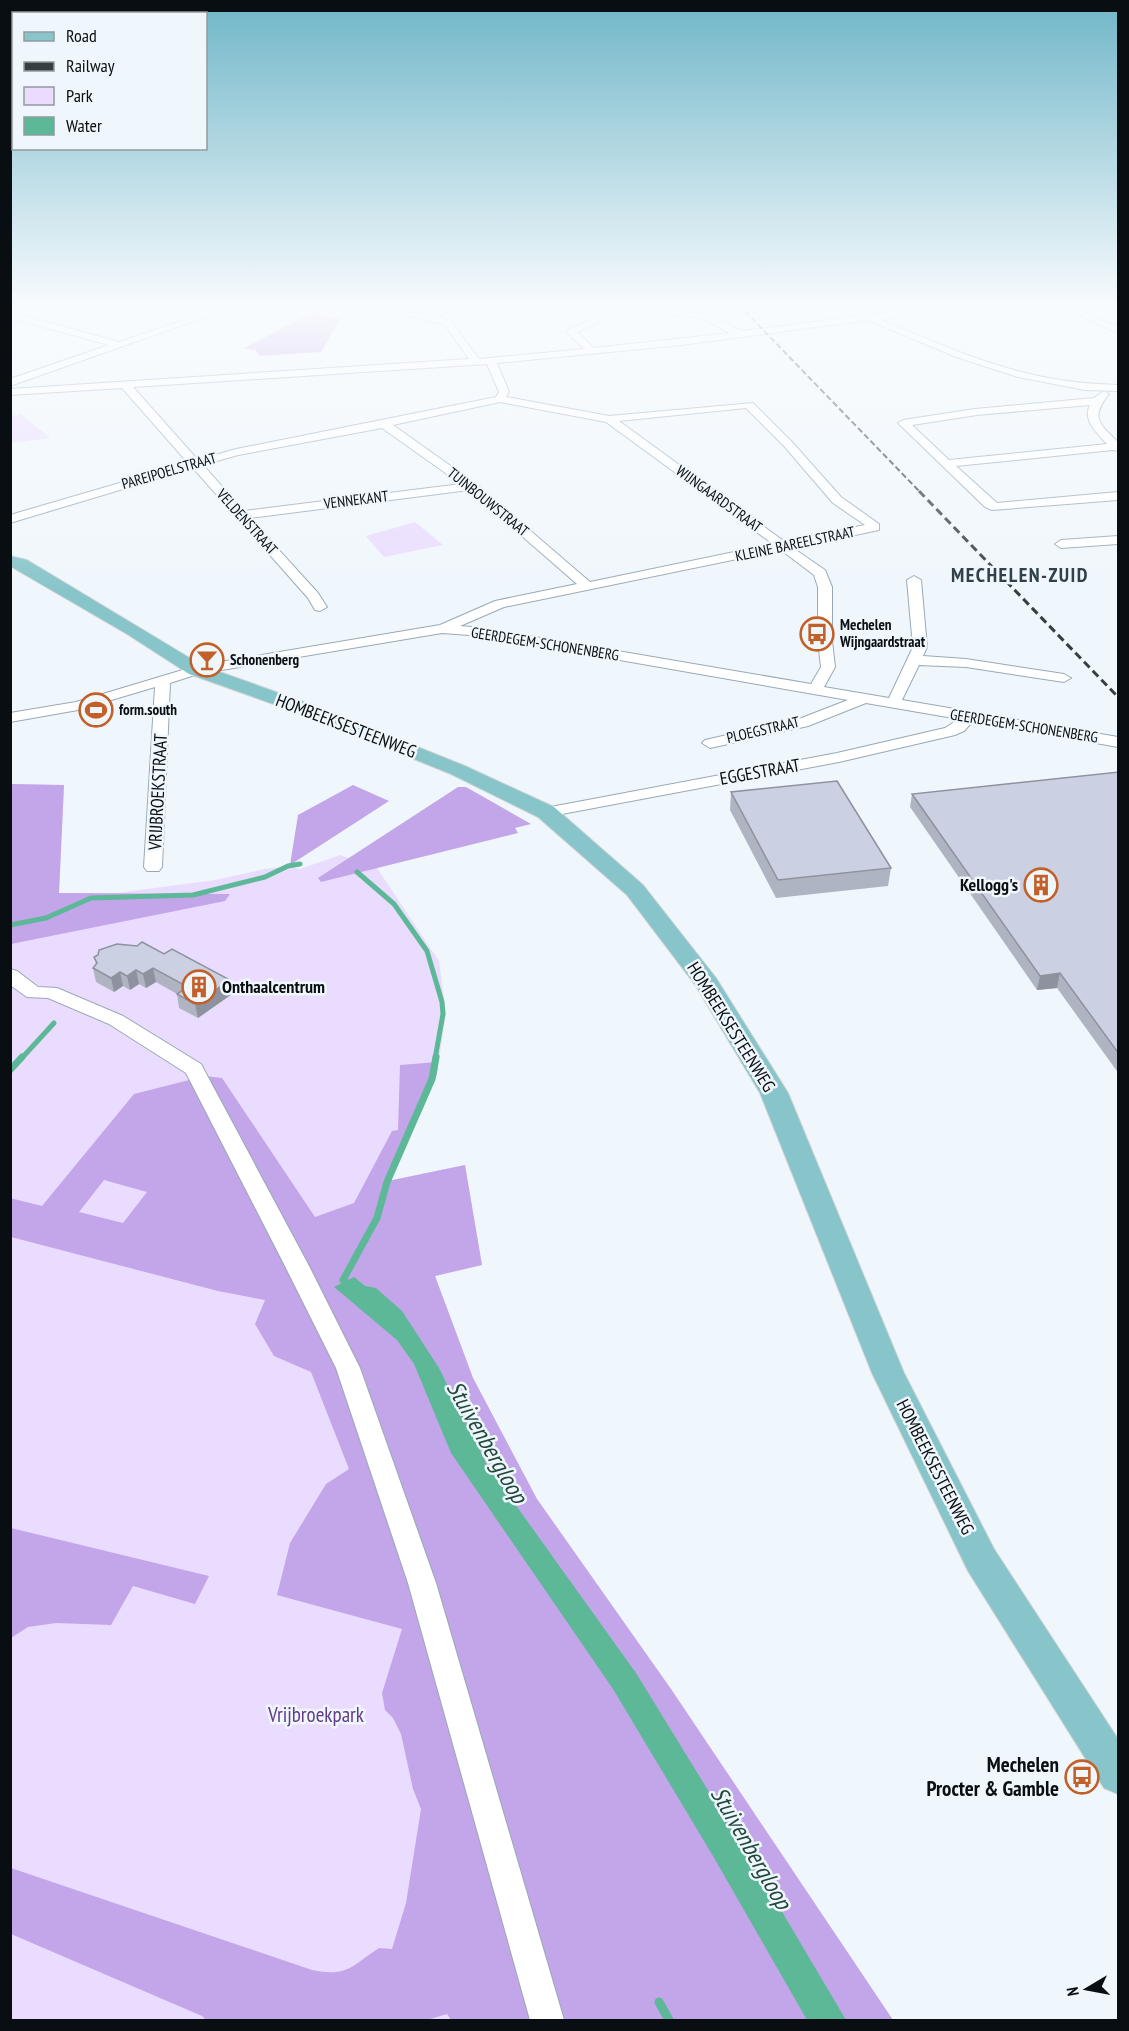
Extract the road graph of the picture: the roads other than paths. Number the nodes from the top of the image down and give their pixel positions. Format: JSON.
{"nodes":[{"id":1,"x":138,"y":400,"type":"edge"},
{"id":2,"x":496,"y":400,"type":"edge"},
{"id":3,"x":504,"y":400,"type":"edge"},
{"id":4,"x":1095,"y":401,"type":"joint"},
{"id":5,"x":609,"y":419,"type":"junction"},
{"id":6,"x":384,"y":424,"type":"junction"},
{"id":7,"x":1118,"y":443,"type":"edge"},
{"id":8,"x":193,"y":463,"type":"junction"},
{"id":9,"x":947,"y":464,"type":"junction"},
{"id":10,"x":457,"y":476,"type":"junction"},
{"id":11,"x":472,"y":486,"type":"junction"},
{"id":12,"x":1119,"y":496,"type":"edge"},
{"id":13,"x":231,"y":504,"type":"junction"},
{"id":14,"x":240,"y":515,"type":"junction"},
{"id":15,"x":10,"y":519,"type":"edge"},
{"id":16,"x":1119,"y":540,"type":"edge"},
{"id":17,"x":1061,"y":544,"type":"dead end"},
{"id":18,"x":783,"y":546,"type":"junction"},
{"id":19,"x":10,"y":561,"type":"edge"},
{"id":20,"x":914,"y":580,"type":"dead end"},
{"id":21,"x":587,"y":586,"type":"junction"},
{"id":22,"x":320,"y":607,"type":"dead end"},
{"id":23,"x":442,"y":629,"type":"junction"},
{"id":24,"x":914,"y":660,"type":"junction"},
{"id":25,"x":196,"y":670,"type":"junction"},
{"id":26,"x":1064,"y":678,"type":"dead end"},
{"id":27,"x":163,"y":681,"type":"junction"},
{"id":28,"x":815,"y":690,"type":"junction"},
{"id":29,"x":864,"y":699,"type":"junction"},
{"id":30,"x":893,"y":704,"type":"junction"},
{"id":31,"x":816,"y":716,"type":"junction"},
{"id":32,"x":10,"y":718,"type":"edge"},
{"id":33,"x":968,"y":718,"type":"junction"},
{"id":34,"x":1119,"y":742,"type":"edge"},
{"id":35,"x":710,"y":743,"type":"dead end"},
{"id":36,"x":546,"y":812,"type":"junction"},
{"id":37,"x":153,"y":867,"type":"dead end"},
{"id":38,"x":10,"y":975,"type":"edge"},
{"id":39,"x":1119,"y":1774,"type":"edge"},
{"id":40,"x":547,"y":2020,"type":"edge"}],
"edges":[{"from":1,"to":8,"type":"street","name":"VELDENSTRAAT"},
{"from":2,"to":6,"type":"street","name":"PAREIPOELSTRAAT"},
{"from":3,"to":5,"type":"street","name":"WIJNGAARDSTRAAT"},
{"from":4,"to":7,"type":"street"},
{"from":4,"to":9,"type":"street"},
{"from":5,"to":18,"type":"street","name":"WIJNGAARDSTRAAT"},
{"from":5,"to":18,"type":"street","name":"KLEINE BAREELSTRAAT"},
{"from":6,"to":8,"type":"street","name":"PAREIPOELSTRAAT"},
{"from":6,"to":10,"type":"street","name":"TUINBOUWSTRAAT"},
{"from":7,"to":9,"type":"street"},
{"from":8,"to":13,"type":"street","name":"VELDENSTRAAT"},
{"from":8,"to":15,"type":"street","name":"PAREIPOELSTRAAT"},
{"from":9,"to":12,"type":"street"},
{"from":10,"to":11,"type":"street","name":"TUINBOUWSTRAAT"},
{"from":10,"to":13,"type":"street","name":"VENNEKANT"},
{"from":11,"to":14,"type":"street","name":"VENNEKANT"},
{"from":11,"to":21,"type":"street","name":"TUINBOUWSTRAAT"},
{"from":13,"to":14,"type":"street","name":"VELDENSTRAAT"},
{"from":14,"to":22,"type":"street","name":"VELDENSTRAAT"},
{"from":16,"to":17,"type":"street"},
{"from":18,"to":21,"type":"street","name":"KLEINE BAREELSTRAAT"},
{"from":18,"to":28,"type":"street","name":"WIJNGAARDSTRAAT"},
{"from":19,"to":25,"type":"main road","name":"HOMBEEKSESTEENWEG"},
{"from":20,"to":24,"type":"street"},
{"from":21,"to":23,"type":"street","name":"KLEINE BAREELSTRAAT"},
{"from":23,"to":25,"type":"street","name":"GEERDEGEM-SCHONENBERG"},
{"from":23,"to":28,"type":"street","name":"GEERDEGEM-SCHONENBERG"},
{"from":24,"to":26,"type":"street"},
{"from":24,"to":30,"type":"street"},
{"from":25,"to":27,"type":"street","name":"GEERDEGEM-SCHONENBERG"},
{"from":25,"to":36,"type":"main road","name":"HOMBEEKSESTEENWEG"},
{"from":27,"to":32,"type":"street","name":"GEERDEGEM-SCHONENBERG"},
{"from":27,"to":37,"type":"street","name":"VRIJBROEKSTRAAT"},
{"from":28,"to":29,"type":"street","name":"GEERDEGEM-SCHONENBERG"},
{"from":28,"to":31,"type":"street","name":"PLOEGSTRAAT"},
{"from":29,"to":30,"type":"street","name":"GEERDEGEM-SCHONENBERG"},
{"from":29,"to":31,"type":"street","name":"PLOEGSTRAAT"},
{"from":30,"to":33,"type":"street","name":"GEERDEGEM-SCHONENBERG"},
{"from":31,"to":35,"type":"street","name":"PLOEGSTRAAT"},
{"from":33,"to":34,"type":"street","name":"GEERDEGEM-SCHONENBERG"},
{"from":33,"to":36,"type":"street","name":"EGGESTRAAT"},
{"from":36,"to":39,"type":"main road","name":"HOMBEEKSESTEENWEG"},
{"from":38,"to":40,"type":"street"}]}
